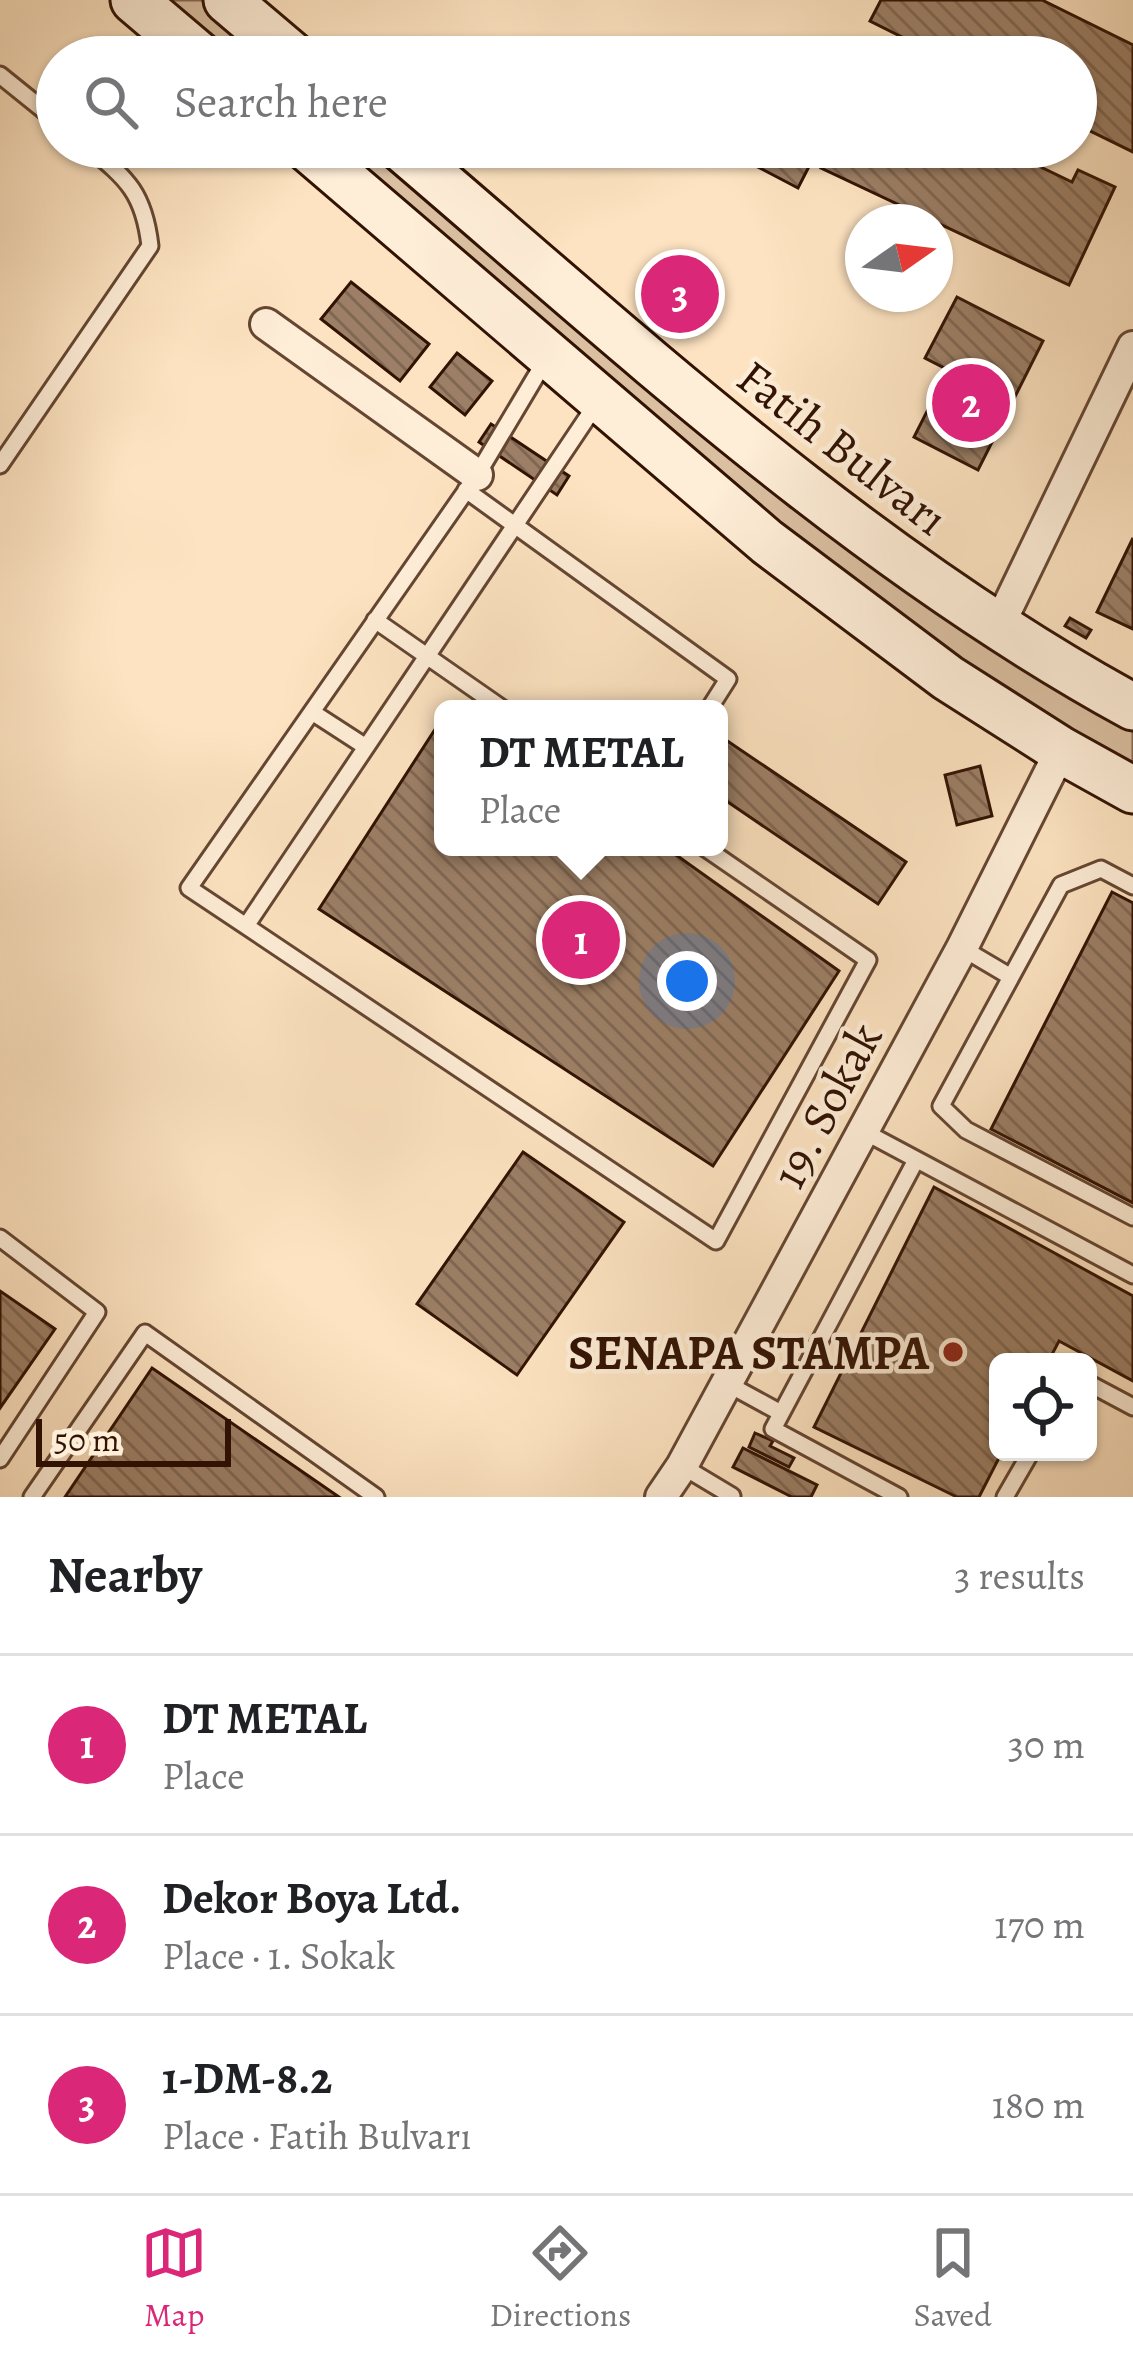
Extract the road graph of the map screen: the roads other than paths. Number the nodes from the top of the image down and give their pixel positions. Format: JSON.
{"nodes":[{"id":1,"x":134,"y":0,"type":"edge"},
{"id":2,"x":227,"y":0,"type":"edge"},
{"id":3,"x":176,"y":36,"type":"edge"},
{"id":4,"x":269,"y":36,"type":"edge"},
{"id":5,"x":0,"y":75,"type":"edge"},
{"id":6,"x":36,"y":105,"type":"edge"},
{"id":7,"x":113,"y":168,"type":"edge"},
{"id":8,"x":331,"y":168,"type":"edge"},
{"id":9,"x":424,"y":168,"type":"edge"},
{"id":10,"x":266,"y":324,"type":"dead end"},
{"id":11,"x":1133,"y":347,"type":"edge"},
{"id":12,"x":550,"y":353,"type":"junction"},
{"id":13,"x":600,"y":398,"type":"junction"},
{"id":14,"x":0,"y":465,"type":"edge"},
{"id":15,"x":471,"y":483,"type":"junction"},
{"id":16,"x":514,"y":526,"type":"junction"},
{"id":17,"x":375,"y":620,"type":"junction"},
{"id":18,"x":997,"y":628,"type":"junction"},
{"id":19,"x":427,"y":656,"type":"junction"},
{"id":20,"x":490,"y":700,"type":"edge"},
{"id":21,"x":715,"y":700,"type":"edge"},
{"id":22,"x":1133,"y":707,"type":"edge"},
{"id":23,"x":312,"y":712,"type":"junction"},
{"id":24,"x":366,"y":747,"type":"junction"},
{"id":25,"x":1061,"y":750,"type":"junction"},
{"id":26,"x":1133,"y":790,"type":"edge"},
{"id":27,"x":717,"y":856,"type":"edge"},
{"id":28,"x":1133,"y":886,"type":"edge"},
{"id":29,"x":247,"y":926,"type":"junction"},
{"id":30,"x":962,"y":948,"type":"junction"},
{"id":31,"x":1011,"y":977,"type":"junction"},
{"id":32,"x":863,"y":1131,"type":"junction"},
{"id":33,"x":916,"y":1160,"type":"junction"},
{"id":34,"x":1133,"y":1217,"type":"edge"},
{"id":35,"x":0,"y":1238,"type":"edge"},
{"id":36,"x":1133,"y":1276,"type":"edge"},
{"id":37,"x":726,"y":1383,"type":"junction"},
{"id":38,"x":1097,"y":1388,"type":"edge"},
{"id":39,"x":1133,"y":1407,"type":"edge"},
{"id":40,"x":781,"y":1413,"type":"junction"},
{"id":41,"x":0,"y":1460,"type":"edge"},
{"id":42,"x":1026,"y":1461,"type":"edge"},
{"id":43,"x":682,"y":1466,"type":"junction"},
{"id":44,"x":732,"y":1496,"type":"edge"},
{"id":45,"x":32,"y":1497,"type":"edge"},
{"id":46,"x":376,"y":1497,"type":"edge"},
{"id":47,"x":661,"y":1497,"type":"edge"},
{"id":48,"x":899,"y":1497,"type":"edge"},
{"id":49,"x":1005,"y":1497,"type":"edge"}],
"edges":[{"from":1,"to":3,"type":"main road"},
{"from":2,"to":4,"type":"main road"},
{"from":5,"to":6,"type":"lane"},
{"from":7,"to":14,"type":"lane"},
{"from":8,"to":12,"type":"main road"},
{"from":9,"to":18,"type":"main road","name":"Fatih Bulvarı"},
{"from":10,"to":15,"type":"street"},
{"from":11,"to":18,"type":"street"},
{"from":12,"to":13,"type":"main road"},
{"from":12,"to":15,"type":"lane"},
{"from":13,"to":16,"type":"lane"},
{"from":13,"to":25,"type":"main road"},
{"from":15,"to":16,"type":"lane"},
{"from":15,"to":17,"type":"lane"},
{"from":16,"to":19,"type":"lane"},
{"from":16,"to":21,"type":"lane"},
{"from":17,"to":19,"type":"lane"},
{"from":17,"to":23,"type":"lane"},
{"from":18,"to":22,"type":"main road","name":"Fatih Bulvarı"},
{"from":19,"to":20,"type":"lane"},
{"from":19,"to":24,"type":"lane"},
{"from":23,"to":24,"type":"lane"},
{"from":23,"to":29,"type":"lane"},
{"from":24,"to":29,"type":"lane"},
{"from":25,"to":26,"type":"main road"},
{"from":25,"to":30,"type":"street","name":"19. Sokak"},
{"from":27,"to":29,"type":"lane"},
{"from":28,"to":31,"type":"lane"},
{"from":30,"to":31,"type":"lane"},
{"from":30,"to":32,"type":"street","name":"19. Sokak"},
{"from":31,"to":34,"type":"lane"},
{"from":32,"to":33,"type":"lane"},
{"from":32,"to":37,"type":"street","name":"19. Sokak"},
{"from":33,"to":36,"type":"lane"},
{"from":33,"to":40,"type":"lane"},
{"from":35,"to":41,"type":"lane"},
{"from":37,"to":40,"type":"lane"},
{"from":37,"to":43,"type":"street","name":"19. Sokak"},
{"from":38,"to":39,"type":"lane"},
{"from":40,"to":48,"type":"lane"},
{"from":42,"to":49,"type":"lane"},
{"from":43,"to":44,"type":"lane"},
{"from":43,"to":47,"type":"street","name":"19. Sokak"},
{"from":45,"to":46,"type":"lane"}]}
